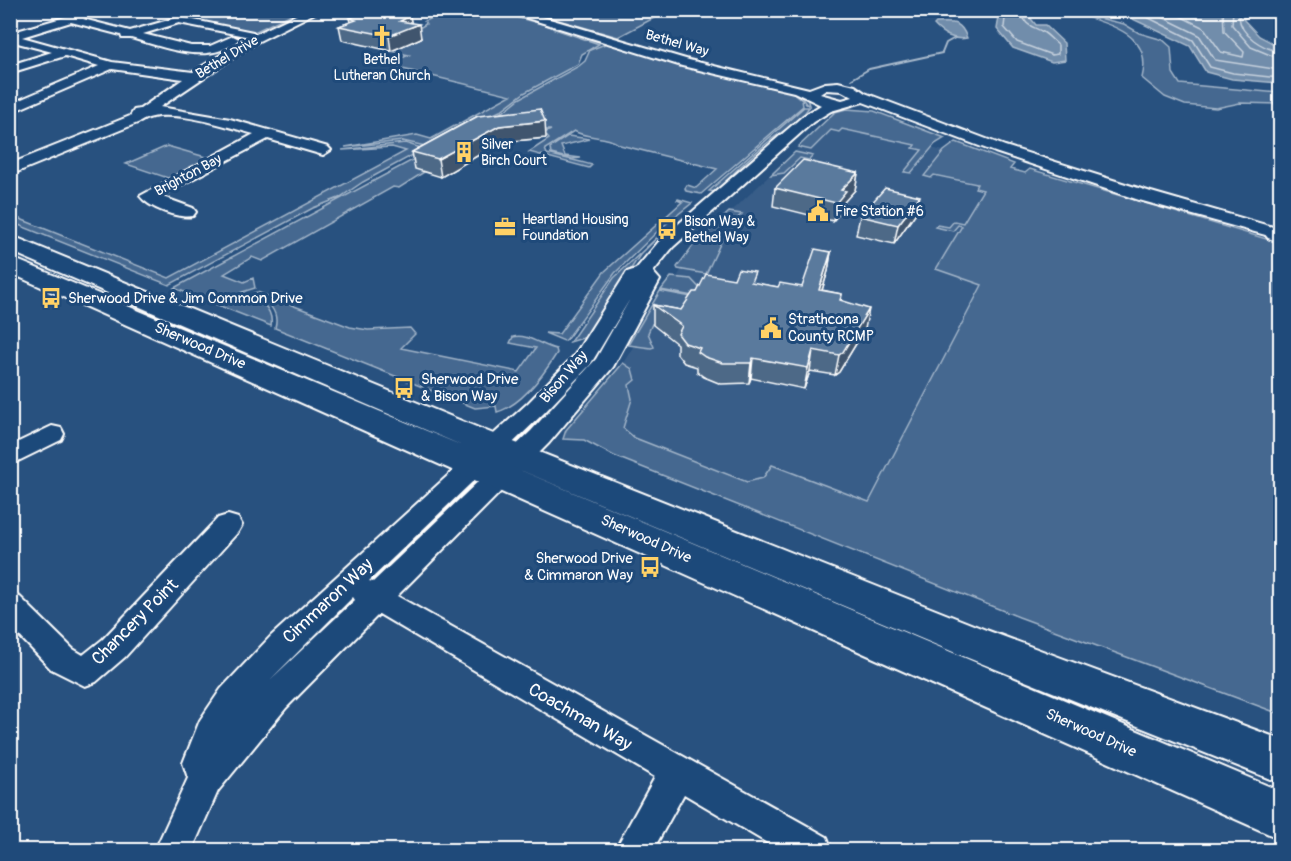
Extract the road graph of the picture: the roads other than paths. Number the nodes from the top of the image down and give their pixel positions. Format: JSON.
{"nodes":[{"id":1,"x":102,"y":10,"type":"edge"},
{"id":2,"x":316,"y":10,"type":"edge"},
{"id":3,"x":506,"y":10,"type":"edge"},
{"id":4,"x":68,"y":15,"type":"edge"},
{"id":5,"x":10,"y":26,"type":"edge"},
{"id":6,"x":249,"y":34,"type":"junction"},
{"id":7,"x":264,"y":34,"type":"junction"},
{"id":8,"x":126,"y":36,"type":"junction"},
{"id":9,"x":10,"y":37,"type":"edge"},
{"id":10,"x":62,"y":53,"type":"junction"},
{"id":11,"x":111,"y":65,"type":"junction"},
{"id":12,"x":10,"y":69,"type":"edge"},
{"id":13,"x":195,"y":76,"type":"junction"},
{"id":14,"x":818,"y":94,"type":"junction"},
{"id":15,"x":860,"y":96,"type":"junction"},
{"id":16,"x":844,"y":104,"type":"junction"},
{"id":17,"x":10,"y":109,"type":"edge"},
{"id":18,"x":892,"y":110,"type":"junction"},
{"id":19,"x":143,"y":111,"type":"junction"},
{"id":20,"x":808,"y":119,"type":"junction"},
{"id":21,"x":267,"y":134,"type":"junction"},
{"id":22,"x":323,"y":150,"type":"dead end"},
{"id":23,"x":10,"y":162,"type":"edge"},
{"id":24,"x":10,"y":170,"type":"edge"},
{"id":25,"x":187,"y":212,"type":"dead end"},
{"id":26,"x":1279,"y":232,"type":"edge"},
{"id":27,"x":10,"y":242,"type":"edge"},
{"id":28,"x":10,"y":264,"type":"edge"},
{"id":29,"x":52,"y":434,"type":"dead end"},
{"id":30,"x":10,"y":457,"type":"edge"},
{"id":31,"x":498,"y":461,"type":"junction"},
{"id":32,"x":228,"y":525,"type":"dead end"},
{"id":33,"x":348,"y":582,"type":"junction"},
{"id":34,"x":376,"y":598,"type":"junction"},
{"id":35,"x":10,"y":606,"type":"edge"},
{"id":36,"x":1281,"y":761,"type":"edge"},
{"id":37,"x":677,"y":773,"type":"junction"},
{"id":38,"x":206,"y":779,"type":"junction"},
{"id":39,"x":1214,"y":786,"type":"junction"},
{"id":40,"x":1281,"y":803,"type":"edge"},
{"id":41,"x":1281,"y":815,"type":"edge"},
{"id":42,"x":173,"y":850,"type":"edge"},
{"id":43,"x":633,"y":850,"type":"edge"},
{"id":44,"x":814,"y":850,"type":"edge"}],
"edges":[{"from":1,"to":4,"type":"street"},
{"from":2,"to":7,"type":"street","name":"Bethel Drive"},
{"from":3,"to":14,"type":"street","name":"Bethel Way"},
{"from":4,"to":5,"type":"street"},
{"from":4,"to":8,"type":"street"},
{"from":4,"to":9,"type":"street"},
{"from":6,"to":7,"type":"street"},
{"from":6,"to":8,"type":"street"},
{"from":6,"to":8,"type":"street"},
{"from":7,"to":13,"type":"street","name":"Bethel Drive"},
{"from":9,"to":10,"type":"street"},
{"from":10,"to":11,"type":"street"},
{"from":10,"to":12,"type":"street"},
{"from":11,"to":13,"type":"street"},
{"from":11,"to":17,"type":"street"},
{"from":13,"to":19,"type":"street","name":"Bethel Drive"},
{"from":14,"to":15,"type":"street"},
{"from":14,"to":16,"type":"street"},
{"from":14,"to":20,"type":"street","name":"Bison Way"},
{"from":15,"to":16,"type":"street","name":"Bison Way"},
{"from":15,"to":18,"type":"street"},
{"from":16,"to":18,"type":"street"},
{"from":16,"to":20,"type":"street","name":"Bison Way"},
{"from":18,"to":26,"type":"street"},
{"from":19,"to":21,"type":"street"},
{"from":19,"to":23,"type":"street","name":"Bethel Drive"},
{"from":19,"to":24,"type":"street","name":"Bethel Drive"},
{"from":20,"to":31,"type":"street","name":"Bison Way"},
{"from":21,"to":22,"type":"street"},
{"from":21,"to":25,"type":"street","name":"Brighton Bay"},
{"from":27,"to":31,"type":"main road","name":"Sherwood Drive"},
{"from":28,"to":31,"type":"main road","name":"Sherwood Drive"},
{"from":29,"to":30,"type":"street"},
{"from":31,"to":33,"type":"street","name":"Cimmaron Way"},
{"from":31,"to":34,"type":"street","name":"Cimmaron Way"},
{"from":31,"to":36,"type":"main road","name":"Sherwood Drive"},
{"from":31,"to":39,"type":"main road","name":"Sherwood Drive"},
{"from":32,"to":35,"type":"street","name":"Chancery Point"},
{"from":33,"to":34,"type":"street","name":"Coachman Way"},
{"from":33,"to":38,"type":"street","name":"Cimmaron Way"},
{"from":34,"to":37,"type":"street","name":"Coachman Way"},
{"from":34,"to":38,"type":"street","name":"Cimmaron Way"},
{"from":37,"to":43,"type":"street"},
{"from":37,"to":44,"type":"street","name":"Coachman Way"},
{"from":38,"to":42,"type":"street","name":"Cimmaron Way"},
{"from":39,"to":40,"type":"main road"},
{"from":39,"to":41,"type":"main road","name":"Sherwood Drive"}]}
